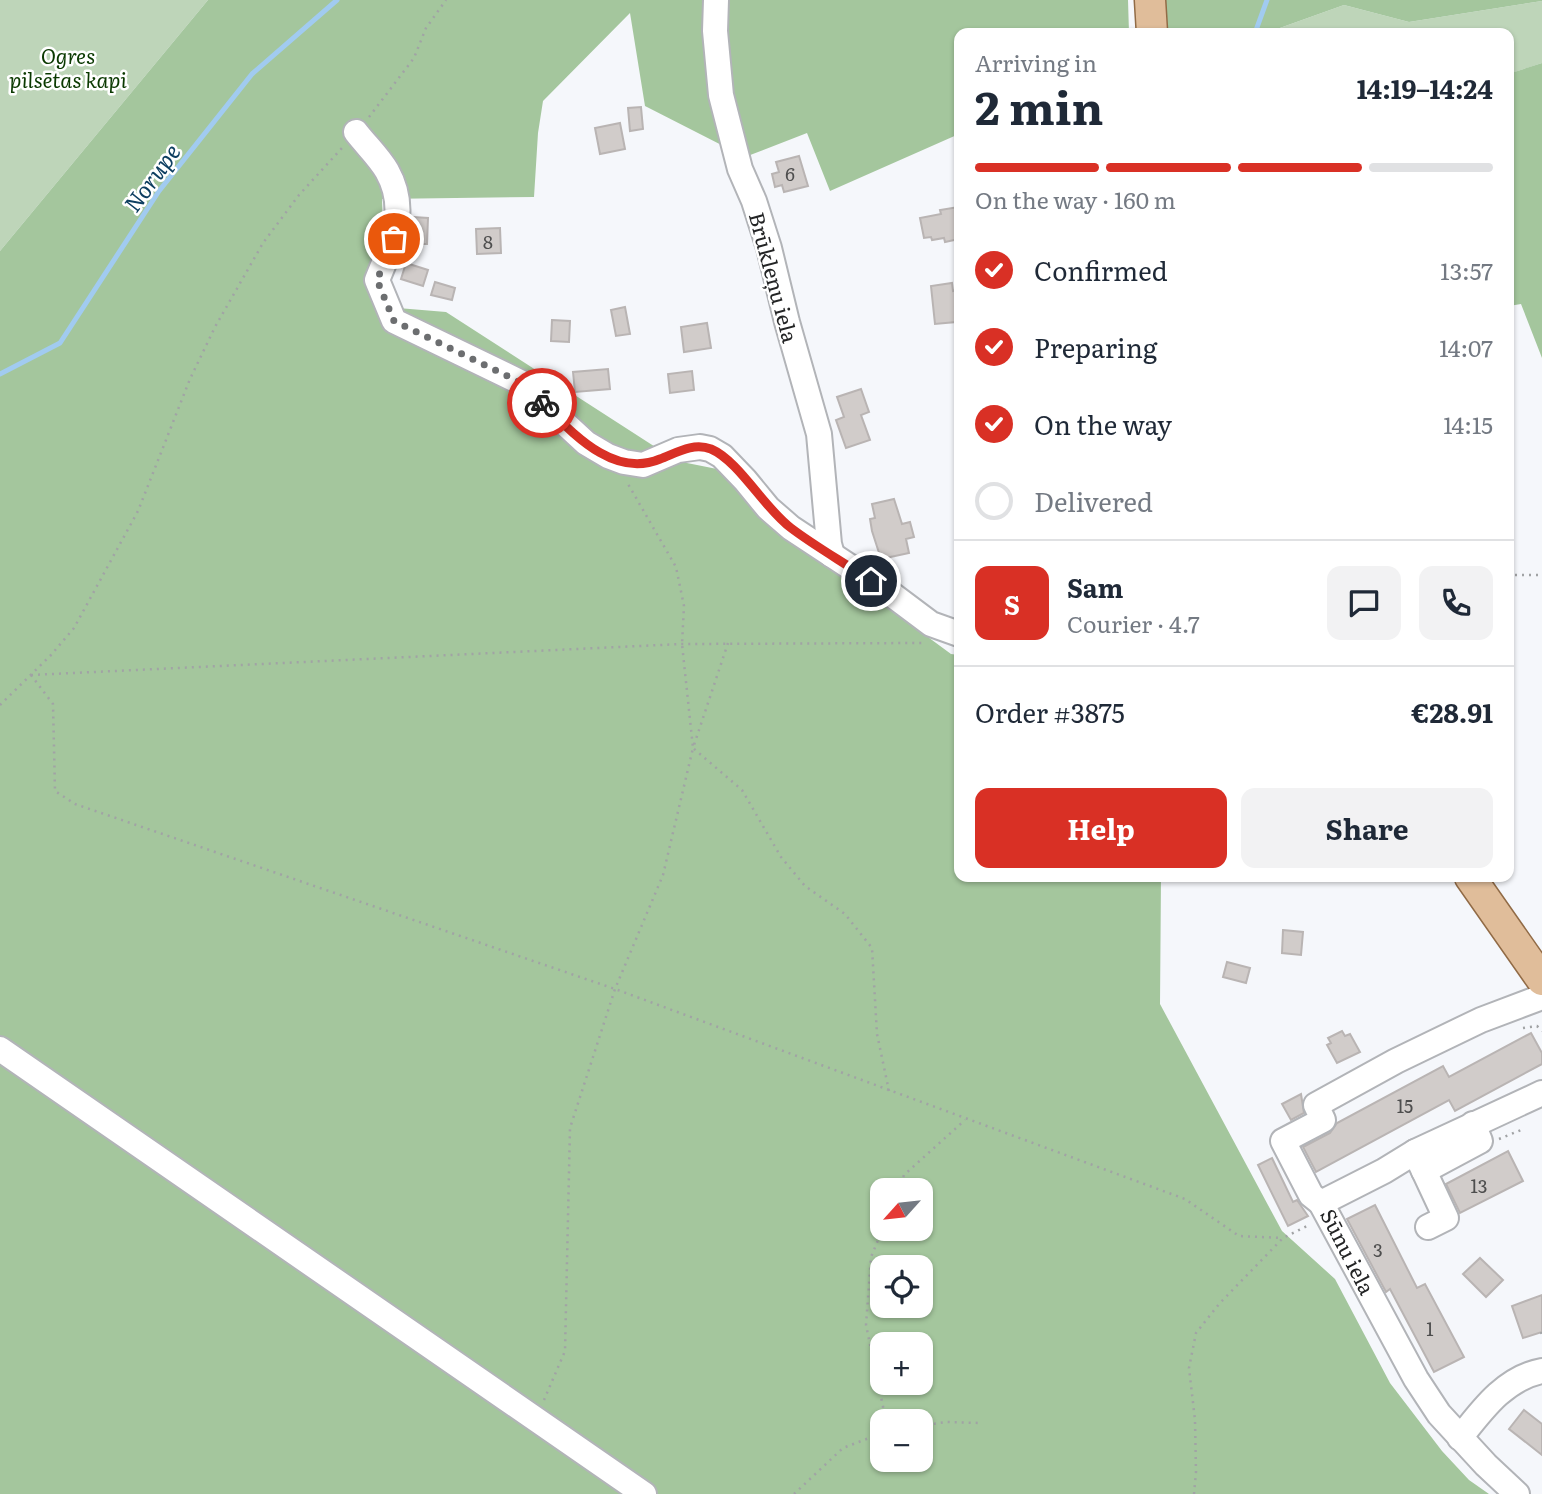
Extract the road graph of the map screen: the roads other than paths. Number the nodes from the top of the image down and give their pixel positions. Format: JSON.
{"nodes":[{"id":1,"x":716,"y":0,"type":"edge"},
{"id":2,"x":1150,"y":0,"type":"edge"},
{"id":3,"x":1152,"y":28,"type":"edge"},
{"id":4,"x":356,"y":132,"type":"road end"},
{"id":5,"x":832,"y":555,"type":"junction"},
{"id":6,"x":954,"y":632,"type":"edge"},
{"id":7,"x":1473,"y":882,"type":"edge"},
{"id":8,"x":1542,"y":980,"type":"edge"},
{"id":9,"x":1542,"y":997,"type":"edge"},
{"id":10,"x":0,"y":1049,"type":"edge"},
{"id":11,"x":1542,"y":1093,"type":"edge"},
{"id":12,"x":1420,"y":1162,"type":"junction"},
{"id":13,"x":1324,"y":1209,"type":"junction"},
{"id":14,"x":1428,"y":1227,"type":"dead end"},
{"id":15,"x":1542,"y":1371,"type":"edge"},
{"id":16,"x":1460,"y":1438,"type":"junction"},
{"id":17,"x":644,"y":1494,"type":"edge"},
{"id":18,"x":1517,"y":1494,"type":"edge"}],
"edges":[{"from":1,"to":5,"type":"street","name":"Brūkleņu iela"},
{"from":2,"to":3,"type":"main road"},
{"from":4,"to":5,"type":"street"},
{"from":5,"to":6,"type":"street"},
{"from":7,"to":8,"type":"main road"},
{"from":9,"to":13,"type":"street"},
{"from":10,"to":17,"type":"street"},
{"from":11,"to":12,"type":"street","name":"Sūnu iela"},
{"from":12,"to":13,"type":"street","name":"Sūnu iela"},
{"from":12,"to":14,"type":"street"},
{"from":13,"to":16,"type":"street","name":"Sūnu iela"},
{"from":15,"to":16,"type":"street"},
{"from":16,"to":18,"type":"street","name":"Sūnu iela"}]}
